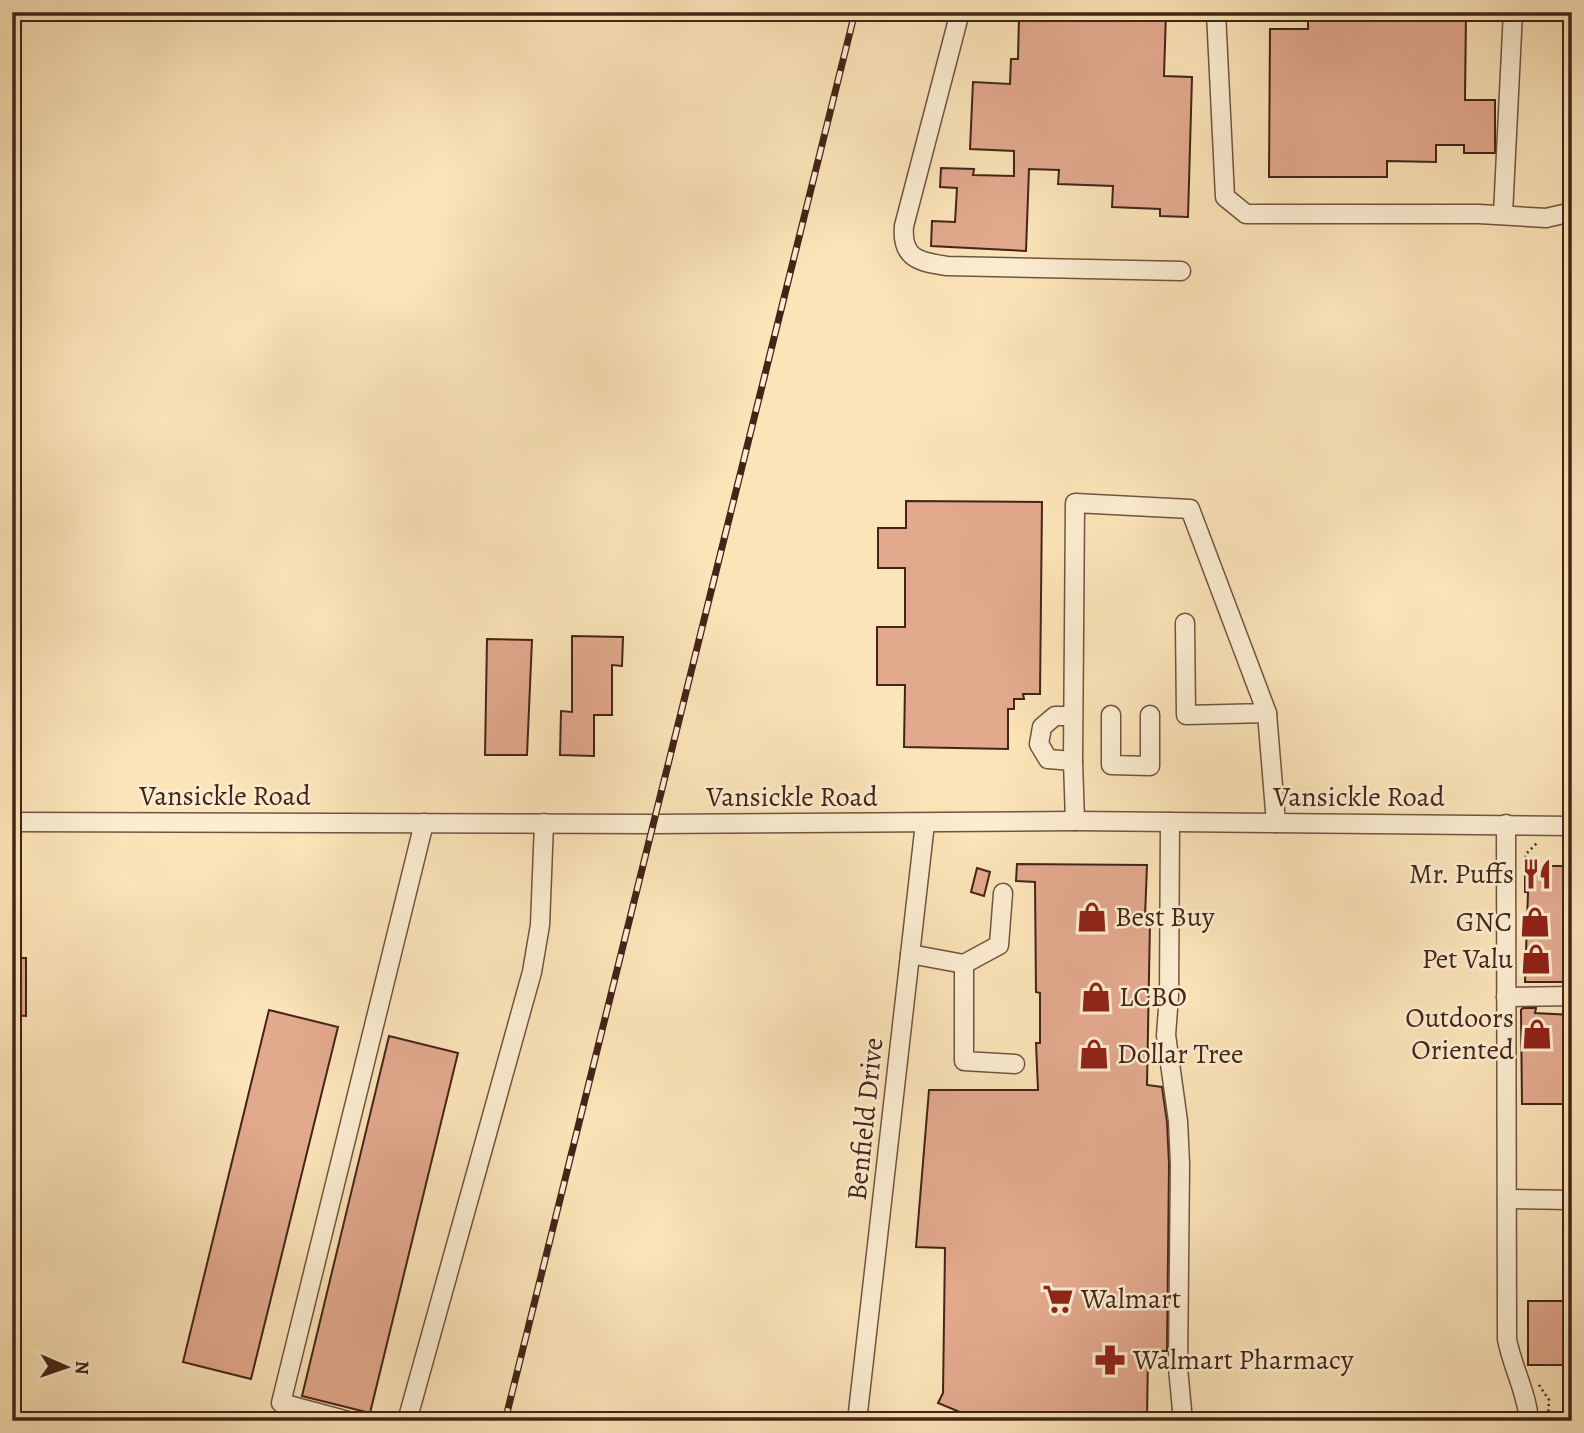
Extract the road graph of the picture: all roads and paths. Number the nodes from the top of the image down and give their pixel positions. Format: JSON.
{"nodes":[{"id":1,"x":960,"y":12,"type":"edge"},
{"id":2,"x":1216,"y":12,"type":"edge"},
{"id":3,"x":1513,"y":12,"type":"edge"},
{"id":4,"x":1572,"y":212,"type":"edge"},
{"id":5,"x":1503,"y":214,"type":"junction"},
{"id":6,"x":1181,"y":271,"type":"dead end"},
{"id":7,"x":1185,"y":623,"type":"dead end"},
{"id":8,"x":1268,"y":713,"type":"junction"},
{"id":9,"x":1111,"y":715,"type":"dead end"},
{"id":10,"x":1150,"y":715,"type":"dead end"},
{"id":11,"x":1073,"y":716,"type":"junction"},
{"id":12,"x":1073,"y":761,"type":"junction"},
{"id":13,"x":1075,"y":821,"type":"junction"},
{"id":14,"x":12,"y":822,"type":"edge"},
{"id":15,"x":425,"y":822,"type":"junction"},
{"id":16,"x":1170,"y":822,"type":"junction"},
{"id":17,"x":544,"y":823,"type":"junction"},
{"id":18,"x":925,"y":823,"type":"junction"},
{"id":19,"x":1276,"y":823,"type":"junction"},
{"id":20,"x":1506,"y":824,"type":"junction"},
{"id":21,"x":1572,"y":825,"type":"edge"},
{"id":22,"x":1003,"y":893,"type":"dead end"},
{"id":23,"x":910,"y":954,"type":"junction"},
{"id":24,"x":964,"y":964,"type":"junction"},
{"id":25,"x":1572,"y":996,"type":"edge"},
{"id":26,"x":1506,"y":997,"type":"junction"},
{"id":27,"x":1014,"y":1064,"type":"dead end"},
{"id":28,"x":1507,"y":1199,"type":"junction"},
{"id":29,"x":1572,"y":1200,"type":"edge"},
{"id":30,"x":348,"y":1421,"type":"edge"},
{"id":31,"x":407,"y":1421,"type":"edge"},
{"id":32,"x":857,"y":1421,"type":"edge"},
{"id":33,"x":1183,"y":1421,"type":"edge"},
{"id":34,"x":1529,"y":1421,"type":"edge"}],
"edges":[{"from":1,"to":6,"type":"street"},
{"from":2,"to":5,"type":"street"},
{"from":3,"to":5,"type":"street"},
{"from":4,"to":5,"type":"street"},
{"from":7,"to":8,"type":"street"},
{"from":8,"to":11,"type":"street"},
{"from":8,"to":19,"type":"street"},
{"from":9,"to":10,"type":"street"},
{"from":11,"to":12,"type":"street"},
{"from":11,"to":12,"type":"street"},
{"from":12,"to":13,"type":"street"},
{"from":13,"to":16,"type":"street","name":"Vansickle Road"},
{"from":13,"to":18,"type":"street","name":"Vansickle Road"},
{"from":14,"to":15,"type":"street","name":"Vansickle Road"},
{"from":15,"to":17,"type":"street","name":"Vansickle Road"},
{"from":15,"to":30,"type":"street"},
{"from":16,"to":19,"type":"street","name":"Vansickle Road"},
{"from":16,"to":33,"type":"street"},
{"from":17,"to":18,"type":"street","name":"Vansickle Road"},
{"from":17,"to":31,"type":"street"},
{"from":18,"to":23,"type":"street","name":"Benfield Drive"},
{"from":19,"to":20,"type":"street","name":"Vansickle Road"},
{"from":20,"to":21,"type":"street","name":"Vansickle Road"},
{"from":20,"to":26,"type":"street"},
{"from":22,"to":24,"type":"street"},
{"from":23,"to":24,"type":"street"},
{"from":23,"to":32,"type":"street","name":"Benfield Drive"},
{"from":24,"to":27,"type":"street"},
{"from":25,"to":26,"type":"street"},
{"from":26,"to":28,"type":"street"},
{"from":28,"to":29,"type":"street"},
{"from":28,"to":34,"type":"street"}]}
